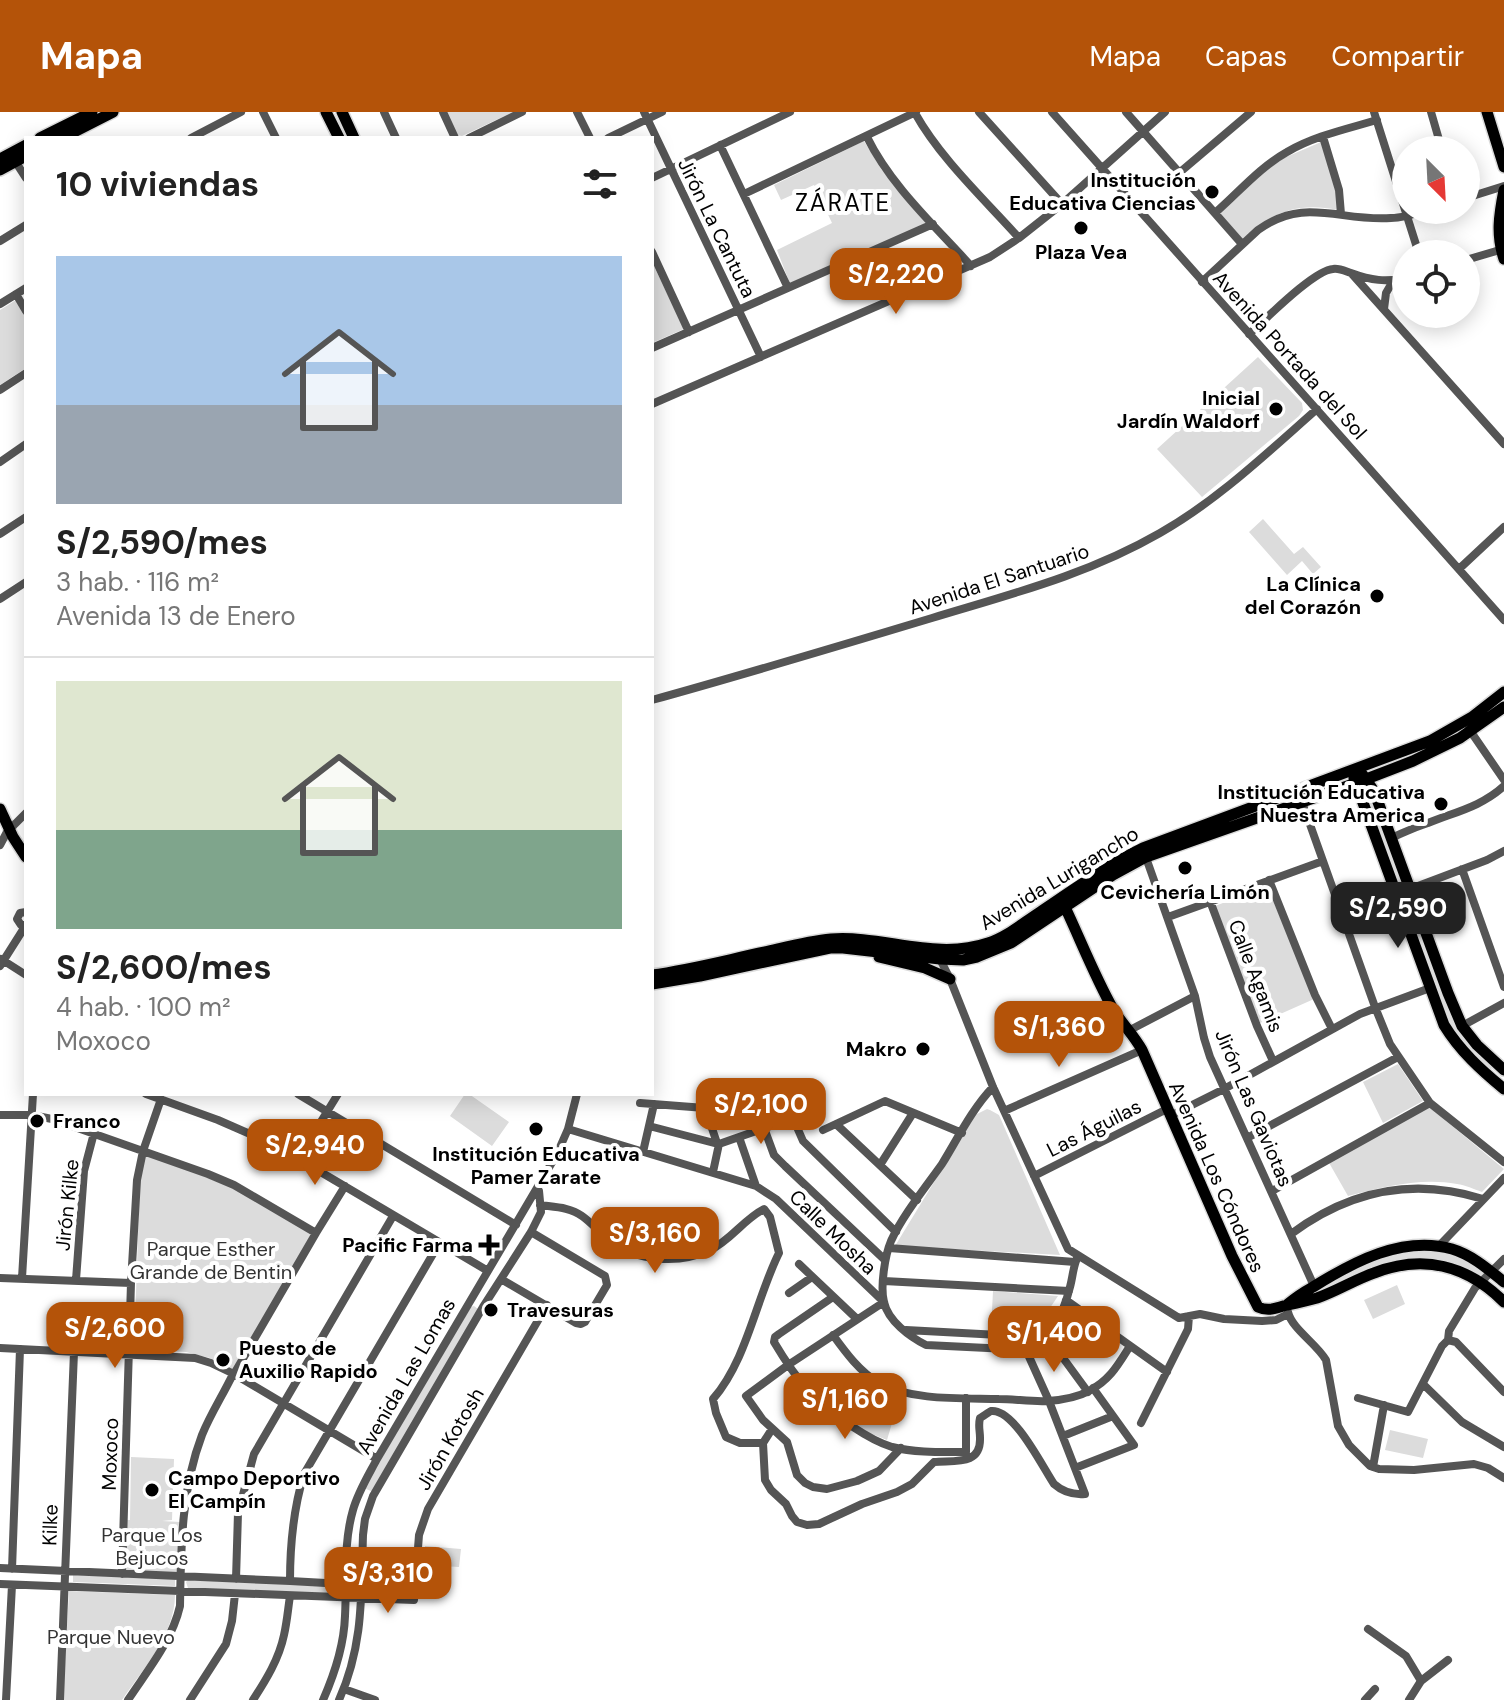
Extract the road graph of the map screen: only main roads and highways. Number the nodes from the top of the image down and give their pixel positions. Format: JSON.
{"nodes":[{"id":1,"x":92,"y":112,"type":"edge"},
{"id":2,"x":113,"y":112,"type":"edge"},
{"id":3,"x":326,"y":112,"type":"edge"},
{"id":4,"x":342,"y":112,"type":"edge"},
{"id":5,"x":1487,"y":112,"type":"edge"},
{"id":6,"x":44,"y":136,"type":"edge"},
{"id":7,"x":66,"y":136,"type":"edge"},
{"id":8,"x":338,"y":136,"type":"edge"},
{"id":9,"x":353,"y":136,"type":"edge"},
{"id":10,"x":24,"y":146,"type":"edge"},
{"id":11,"x":0,"y":159,"type":"edge"},
{"id":12,"x":21,"y":159,"type":"edge"},
{"id":13,"x":1504,"y":167,"type":"edge"},
{"id":14,"x":0,"y":170,"type":"edge"},
{"id":15,"x":1504,"y":188,"type":"edge"},
{"id":16,"x":1503,"y":253,"type":"edge"},
{"id":17,"x":1504,"y":692,"type":"edge"},
{"id":18,"x":1504,"y":707,"type":"edge"},
{"id":19,"x":1467,"y":727,"type":"junction"},
{"id":20,"x":1353,"y":770,"type":"junction"},
{"id":21,"x":1361,"y":781,"type":"junction"},
{"id":22,"x":5,"y":824,"type":"edge"},
{"id":23,"x":1144,"y":852,"type":"junction"},
{"id":24,"x":24,"y":854,"type":"edge"},
{"id":25,"x":1065,"y":907,"type":"junction"},
{"id":26,"x":868,"y":951,"type":"junction"},
{"id":27,"x":937,"y":954,"type":"junction"},
{"id":28,"x":755,"y":959,"type":"junction"},
{"id":29,"x":654,"y":975,"type":"edge"},
{"id":30,"x":950,"y":979,"type":"road end"},
{"id":31,"x":654,"y":984,"type":"edge"},
{"id":32,"x":1503,"y":1066,"type":"edge"},
{"id":33,"x":1504,"y":1089,"type":"edge"},
{"id":34,"x":1504,"y":1282,"type":"edge"},
{"id":35,"x":1504,"y":1302,"type":"edge"},
{"id":36,"x":1288,"y":1310,"type":"junction"}],
"edges":[{"from":1,"to":6,"type":"main road"},
{"from":2,"to":7,"type":"main road"},
{"from":3,"to":8,"type":"main road"},
{"from":4,"to":9,"type":"main road"},
{"from":5,"to":13,"type":"main road"},
{"from":10,"to":11,"type":"main road"},
{"from":12,"to":14,"type":"main road"},
{"from":15,"to":16,"type":"main road"},
{"from":17,"to":19,"type":"main road","name":"Avenida Lurigancho"},
{"from":18,"to":19,"type":"main road","name":"Avenida Lurigancho"},
{"from":19,"to":20,"type":"main road","name":"Avenida Lurigancho"},
{"from":19,"to":21,"type":"main road","name":"Avenida Lurigancho"},
{"from":20,"to":21,"type":"main road"},
{"from":20,"to":23,"type":"main road","name":"Avenida Lurigancho"},
{"from":21,"to":23,"type":"main road","name":"Avenida Lurigancho"},
{"from":21,"to":32,"type":"main road"},
{"from":21,"to":33,"type":"main road"},
{"from":22,"to":24,"type":"main road"},
{"from":23,"to":25,"type":"main road","name":"Avenida Lurigancho"},
{"from":23,"to":27,"type":"main road","name":"Avenida Lurigancho"},
{"from":25,"to":27,"type":"main road","name":"Avenida Lurigancho"},
{"from":25,"to":36,"type":"main road","name":"Avenida Los Cóndores"},
{"from":26,"to":27,"type":"main road","name":"Avenida Lurigancho"},
{"from":26,"to":28,"type":"main road","name":"Avenida Lurigancho"},
{"from":26,"to":30,"type":"main road"},
{"from":27,"to":28,"type":"main road","name":"Avenida Lurigancho"},
{"from":28,"to":29,"type":"main road","name":"Avenida Lurigancho"},
{"from":28,"to":31,"type":"main road","name":"Avenida Lurigancho"},
{"from":34,"to":36,"type":"main road"},
{"from":35,"to":36,"type":"main road"}]}
